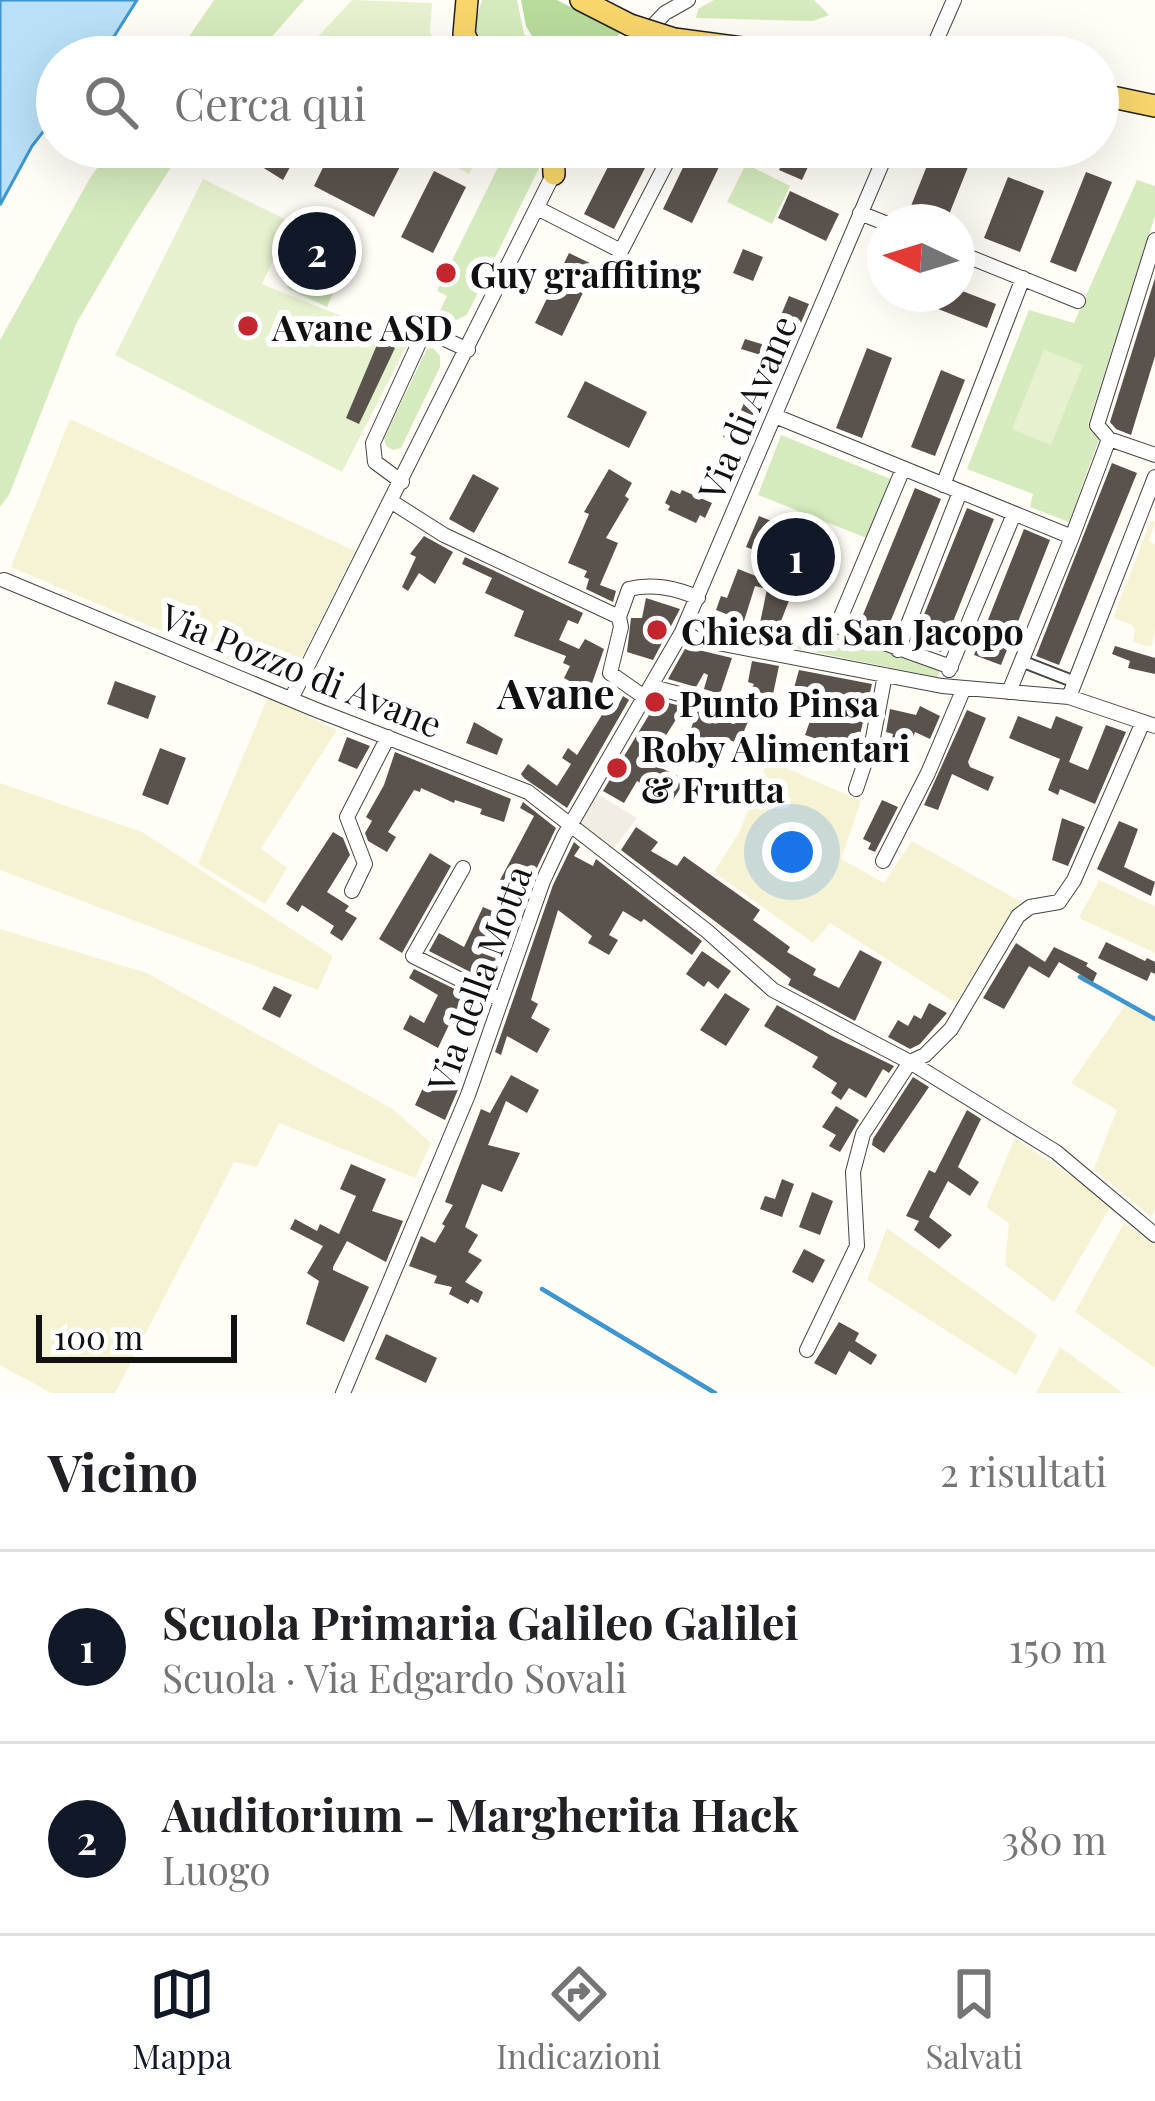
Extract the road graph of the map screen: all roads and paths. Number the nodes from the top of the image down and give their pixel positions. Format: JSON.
{"nodes":[{"id":1,"x":581,"y":0,"type":"edge"},
{"id":2,"x":688,"y":0,"type":"edge"},
{"id":3,"x":954,"y":0,"type":"edge"},
{"id":4,"x":469,"y":2,"type":"edge"},
{"id":5,"x":465,"y":36,"type":"edge"},
{"id":6,"x":643,"y":36,"type":"edge"},
{"id":7,"x":665,"y":36,"type":"edge"},
{"id":8,"x":938,"y":36,"type":"edge"},
{"id":9,"x":1119,"y":98,"type":"edge"},
{"id":10,"x":1155,"y":106,"type":"edge"},
{"id":11,"x":554,"y":168,"type":"edge"},
{"id":12,"x":557,"y":168,"type":"edge"},
{"id":13,"x":664,"y":168,"type":"edge"},
{"id":14,"x":880,"y":168,"type":"edge"},
{"id":15,"x":554,"y":174,"type":"junction"},
{"id":16,"x":537,"y":208,"type":"junction"},
{"id":17,"x":860,"y":213,"type":"junction"},
{"id":18,"x":867,"y":216,"type":"edge"},
{"id":19,"x":1155,"y":240,"type":"edge"},
{"id":20,"x":975,"y":259,"type":"edge"},
{"id":21,"x":1023,"y":278,"type":"junction"},
{"id":22,"x":1078,"y":301,"type":"dead end"},
{"id":23,"x":468,"y":350,"type":"junction"},
{"id":24,"x":776,"y":416,"type":"junction"},
{"id":25,"x":1108,"y":440,"type":"junction"},
{"id":26,"x":1155,"y":455,"type":"edge"},
{"id":27,"x":903,"y":469,"type":"junction"},
{"id":28,"x":1155,"y":477,"type":"edge"},
{"id":29,"x":402,"y":482,"type":"junction"},
{"id":30,"x":943,"y":485,"type":"junction"},
{"id":31,"x":960,"y":492,"type":"junction"},
{"id":32,"x":392,"y":502,"type":"junction"},
{"id":33,"x":1014,"y":514,"type":"junction"},
{"id":34,"x":1149,"y":514,"type":"edge"},
{"id":35,"x":1072,"y":537,"type":"junction"},
{"id":36,"x":4,"y":580,"type":"dead end"},
{"id":37,"x":698,"y":598,"type":"junction"},
{"id":38,"x":619,"y":617,"type":"junction"},
{"id":39,"x":682,"y":632,"type":"junction"},
{"id":40,"x":898,"y":650,"type":"junction"},
{"id":41,"x":1022,"y":661,"type":"junction"},
{"id":42,"x":951,"y":667,"type":"junction"},
{"id":43,"x":885,"y":675,"type":"junction"},
{"id":44,"x":942,"y":686,"type":"junction"},
{"id":45,"x":964,"y":688,"type":"junction"},
{"id":46,"x":1072,"y":689,"type":"junction"},
{"id":47,"x":1009,"y":692,"type":"junction"},
{"id":48,"x":650,"y":693,"type":"junction"},
{"id":49,"x":292,"y":697,"type":"junction"},
{"id":50,"x":736,"y":713,"type":"dead end"},
{"id":51,"x":1149,"y":724,"type":"edge"},
{"id":52,"x":388,"y":737,"type":"junction"},
{"id":53,"x":856,"y":789,"type":"dead end"},
{"id":54,"x":569,"y":827,"type":"junction"},
{"id":55,"x":883,"y":861,"type":"dead end"},
{"id":56,"x":463,"y":868,"type":"dead end"},
{"id":57,"x":352,"y":891,"type":"dead end"},
{"id":58,"x":501,"y":1000,"type":"junction"},
{"id":59,"x":910,"y":1062,"type":"junction"},
{"id":60,"x":1155,"y":1235,"type":"edge"},
{"id":61,"x":807,"y":1350,"type":"dead end"},
{"id":62,"x":343,"y":1393,"type":"edge"}],
"edges":[{"from":1,"to":7,"type":"main road","bridge":true},
{"from":2,"to":6,"type":"street"},
{"from":3,"to":8,"type":"street"},
{"from":4,"to":5,"type":"main road"},
{"from":9,"to":10,"type":"main road"},
{"from":11,"to":15,"type":"main road"},
{"from":12,"to":15,"type":"street"},
{"from":13,"to":16,"type":"street"},
{"from":14,"to":17,"type":"street","name":"Via di Avane"},
{"from":15,"to":16,"type":"street"},
{"from":16,"to":23,"type":"street"},
{"from":17,"to":18,"type":"street"},
{"from":17,"to":24,"type":"street","name":"Via di Avane"},
{"from":19,"to":25,"type":"street"},
{"from":20,"to":21,"type":"street"},
{"from":21,"to":22,"type":"street"},
{"from":21,"to":30,"type":"street"},
{"from":23,"to":29,"type":"street"},
{"from":23,"to":29,"type":"street"},
{"from":24,"to":27,"type":"street"},
{"from":24,"to":37,"type":"street","name":"Via di Avane"},
{"from":25,"to":26,"type":"street"},
{"from":25,"to":35,"type":"street"},
{"from":27,"to":30,"type":"street"},
{"from":27,"to":40,"type":"street"},
{"from":28,"to":34,"type":"street"},
{"from":29,"to":32,"type":"street"},
{"from":30,"to":31,"type":"street"},
{"from":31,"to":33,"type":"street"},
{"from":31,"to":40,"type":"street"},
{"from":32,"to":38,"type":"street"},
{"from":32,"to":49,"type":"street"},
{"from":33,"to":35,"type":"street"},
{"from":33,"to":42,"type":"street"},
{"from":34,"to":46,"type":"street"},
{"from":35,"to":41,"type":"street"},
{"from":36,"to":49,"type":"street","name":"Via Pozzo di Avane"},
{"from":37,"to":38,"type":"street"},
{"from":37,"to":39,"type":"street","name":"Via della Motta"},
{"from":38,"to":48,"type":"street"},
{"from":39,"to":43,"type":"street"},
{"from":39,"to":48,"type":"street","name":"Via della Motta"},
{"from":40,"to":42,"type":"street"},
{"from":41,"to":46,"type":"street"},
{"from":41,"to":47,"type":"street"},
{"from":42,"to":44,"type":"street"},
{"from":43,"to":44,"type":"street"},
{"from":43,"to":53,"type":"street"},
{"from":44,"to":45,"type":"street"},
{"from":45,"to":47,"type":"street"},
{"from":45,"to":55,"type":"street"},
{"from":46,"to":47,"type":"street"},
{"from":46,"to":51,"type":"street"},
{"from":48,"to":50,"type":"street"},
{"from":48,"to":54,"type":"street","name":"Via della Motta"},
{"from":49,"to":52,"type":"street","name":"Via Pozzo di Avane"},
{"from":51,"to":59,"type":"street"},
{"from":52,"to":54,"type":"street","name":"Via Pozzo di Avane"},
{"from":52,"to":57,"type":"street"},
{"from":54,"to":58,"type":"street","name":"Via della Motta"},
{"from":54,"to":59,"type":"street","name":"Via Pozzo di Avane"},
{"from":56,"to":58,"type":"street"},
{"from":58,"to":62,"type":"street","name":"Via della Motta"},
{"from":59,"to":60,"type":"street","name":"Via Pozzo di Avane"},
{"from":59,"to":61,"type":"street"}]}
